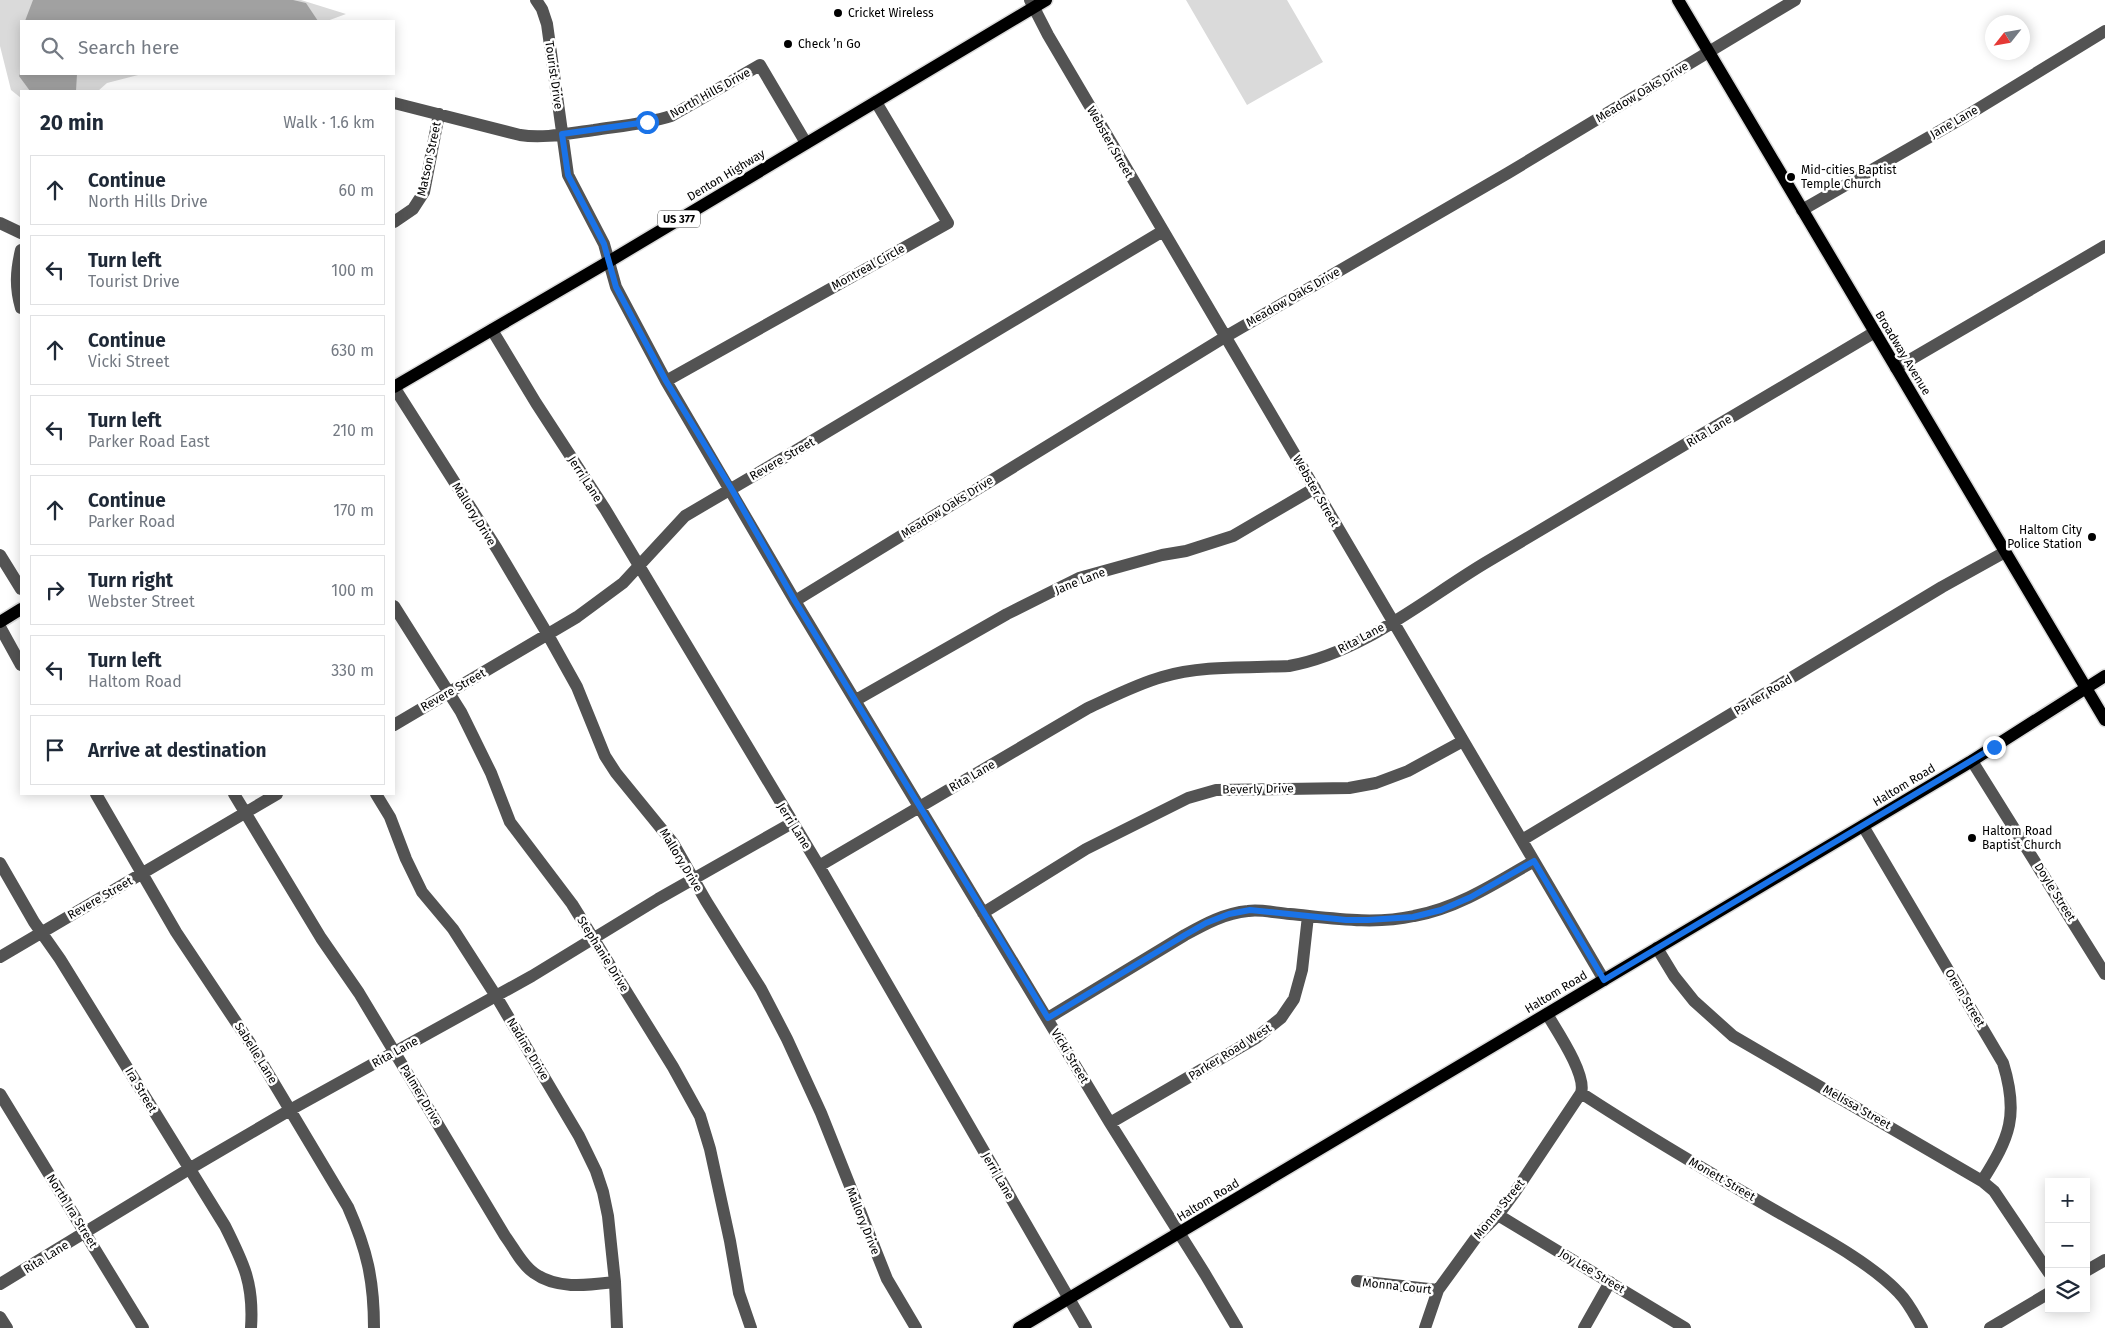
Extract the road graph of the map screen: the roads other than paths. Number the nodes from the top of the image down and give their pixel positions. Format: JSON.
{"nodes":[{"id":1,"x":536,"y":0,"type":"edge"},
{"id":2,"x":1046,"y":0,"type":"edge"},
{"id":3,"x":1678,"y":0,"type":"edge"},
{"id":4,"x":1796,"y":0,"type":"edge"},
{"id":5,"x":1032,"y":4,"type":"edge"},
{"id":6,"x":2105,"y":31,"type":"edge"},
{"id":7,"x":1708,"y":52,"type":"junction"},
{"id":8,"x":876,"y":102,"type":"junction"},
{"id":9,"x":395,"y":103,"type":"edge"},
{"id":10,"x":439,"y":114,"type":"junction"},
{"id":11,"x":562,"y":134,"type":"junction"},
{"id":12,"x":806,"y":143,"type":"junction"},
{"id":13,"x":1802,"y":210,"type":"junction"},
{"id":14,"x":395,"y":221,"type":"edge"},
{"id":15,"x":0,"y":224,"type":"edge"},
{"id":16,"x":1163,"y":231,"type":"junction"},
{"id":17,"x":20,"y":233,"type":"edge"},
{"id":18,"x":2105,"y":246,"type":"edge"},
{"id":19,"x":20,"y":254,"type":"edge"},
{"id":20,"x":608,"y":262,"type":"junction"},
{"id":21,"x":20,"y":303,"type":"edge"},
{"id":22,"x":492,"y":330,"type":"junction"},
{"id":23,"x":1875,"y":332,"type":"junction"},
{"id":24,"x":1225,"y":337,"type":"junction"},
{"id":25,"x":1896,"y":368,"type":"junction"},
{"id":26,"x":666,"y":381,"type":"junction"},
{"id":27,"x":395,"y":386,"type":"edge"},
{"id":28,"x":395,"y":389,"type":"edge"},
{"id":29,"x":731,"y":488,"type":"junction"},
{"id":30,"x":1315,"y":488,"type":"junction"},
{"id":31,"x":2005,"y":552,"type":"junction"},
{"id":32,"x":0,"y":554,"type":"edge"},
{"id":33,"x":639,"y":566,"type":"junction"},
{"id":34,"x":20,"y":587,"type":"edge"},
{"id":35,"x":795,"y":601,"type":"junction"},
{"id":36,"x":395,"y":608,"type":"edge"},
{"id":37,"x":20,"y":610,"type":"edge"},
{"id":38,"x":1393,"y":621,"type":"junction"},
{"id":39,"x":0,"y":622,"type":"edge"},
{"id":40,"x":0,"y":627,"type":"edge"},
{"id":41,"x":548,"y":635,"type":"junction"},
{"id":42,"x":20,"y":663,"type":"edge"},
{"id":43,"x":2105,"y":676,"type":"edge"},
{"id":44,"x":2085,"y":688,"type":"junction"},
{"id":45,"x":449,"y":693,"type":"junction"},
{"id":46,"x":856,"y":700,"type":"junction"},
{"id":47,"x":2105,"y":720,"type":"edge"},
{"id":48,"x":395,"y":724,"type":"edge"},
{"id":49,"x":1463,"y":741,"type":"junction"},
{"id":50,"x":1972,"y":761,"type":"junction"},
{"id":51,"x":97,"y":795,"type":"edge"},
{"id":52,"x":235,"y":795,"type":"edge"},
{"id":53,"x":275,"y":795,"type":"edge"},
{"id":54,"x":377,"y":795,"type":"edge"},
{"id":55,"x":920,"y":807,"type":"junction"},
{"id":56,"x":245,"y":812,"type":"junction"},
{"id":57,"x":792,"y":823,"type":"junction"},
{"id":58,"x":1863,"y":826,"type":"junction"},
{"id":59,"x":1522,"y":840,"type":"junction"},
{"id":60,"x":1534,"y":861,"type":"junction"},
{"id":61,"x":0,"y":863,"type":"edge"},
{"id":62,"x":819,"y":866,"type":"junction"},
{"id":63,"x":143,"y":873,"type":"junction"},
{"id":64,"x":693,"y":879,"type":"junction"},
{"id":65,"x":983,"y":913,"type":"junction"},
{"id":66,"x":1308,"y":916,"type":"junction"},
{"id":67,"x":42,"y":932,"type":"junction"},
{"id":68,"x":594,"y":938,"type":"junction"},
{"id":69,"x":1657,"y":948,"type":"junction"},
{"id":70,"x":0,"y":957,"type":"edge"},
{"id":71,"x":2105,"y":974,"type":"edge"},
{"id":72,"x":1604,"y":980,"type":"junction"},
{"id":73,"x":496,"y":996,"type":"junction"},
{"id":74,"x":1547,"y":1014,"type":"junction"},
{"id":75,"x":1048,"y":1018,"type":"junction"},
{"id":76,"x":395,"y":1052,"type":"junction"},
{"id":77,"x":1581,"y":1093,"type":"junction"},
{"id":78,"x":0,"y":1094,"type":"edge"},
{"id":79,"x":290,"y":1110,"type":"junction"},
{"id":80,"x":1110,"y":1123,"type":"junction"},
{"id":81,"x":189,"y":1169,"type":"junction"},
{"id":82,"x":1982,"y":1181,"type":"junction"},
{"id":83,"x":1498,"y":1214,"type":"junction"},
{"id":84,"x":85,"y":1232,"type":"junction"},
{"id":85,"x":1180,"y":1233,"type":"junction"},
{"id":86,"x":2105,"y":1260,"type":"edge"},
{"id":87,"x":2046,"y":1268,"type":"edge"},
{"id":88,"x":2090,"y":1269,"type":"edge"},
{"id":89,"x":1357,"y":1281,"type":"dead end"},
{"id":90,"x":615,"y":1282,"type":"junction"},
{"id":91,"x":1610,"y":1282,"type":"junction"},
{"id":92,"x":0,"y":1284,"type":"edge"},
{"id":93,"x":1438,"y":1290,"type":"junction"},
{"id":94,"x":2045,"y":1295,"type":"edge"},
{"id":95,"x":1069,"y":1298,"type":"junction"},
{"id":96,"x":0,"y":1317,"type":"edge"},
{"id":97,"x":6,"y":1328,"type":"edge"},
{"id":98,"x":143,"y":1328,"type":"edge"},
{"id":99,"x":251,"y":1328,"type":"edge"},
{"id":100,"x":374,"y":1328,"type":"edge"},
{"id":101,"x":617,"y":1328,"type":"edge"},
{"id":102,"x":752,"y":1328,"type":"edge"},
{"id":103,"x":916,"y":1328,"type":"edge"},
{"id":104,"x":1019,"y":1328,"type":"edge"},
{"id":105,"x":1086,"y":1328,"type":"edge"},
{"id":106,"x":1237,"y":1328,"type":"edge"},
{"id":107,"x":1425,"y":1328,"type":"edge"},
{"id":108,"x":1584,"y":1328,"type":"edge"},
{"id":109,"x":1685,"y":1328,"type":"edge"},
{"id":110,"x":1922,"y":1328,"type":"edge"},
{"id":111,"x":1990,"y":1328,"type":"edge"}],
"edges":[{"from":1,"to":11,"type":"street","name":"Tourist Drive"},
{"from":2,"to":5,"type":"main road","name":"Denton Highway","number":"US 377"},
{"from":3,"to":7,"type":"main road","name":"Broadway Avenue"},
{"from":4,"to":7,"type":"street","name":"Meadow Oaks Drive"},
{"from":5,"to":8,"type":"main road","name":"Denton Highway","number":"US 377"},
{"from":5,"to":16,"type":"street","name":"Webster Street"},
{"from":6,"to":13,"type":"street","name":"Jane Lane"},
{"from":7,"to":13,"type":"main road","name":"Broadway Avenue"},
{"from":7,"to":24,"type":"street","name":"Meadow Oaks Drive"},
{"from":8,"to":12,"type":"main road","name":"Denton Highway","number":"US 377"},
{"from":8,"to":26,"type":"street","name":"Montreal Circle"},
{"from":9,"to":10,"type":"street","name":"North Hills Drive"},
{"from":10,"to":11,"type":"street","name":"North Hills Drive"},
{"from":10,"to":14,"type":"street","name":"Matson Street"},
{"from":11,"to":12,"type":"street","name":"North Hills Drive"},
{"from":11,"to":20,"type":"street","name":"Tourist Drive"},
{"from":12,"to":20,"type":"main road","name":"Denton Highway","number":"US 377"},
{"from":13,"to":23,"type":"main road","name":"Broadway Avenue"},
{"from":15,"to":17,"type":"street"},
{"from":16,"to":24,"type":"street","name":"Webster Street"},
{"from":16,"to":29,"type":"street","name":"Revere Street"},
{"from":18,"to":25,"type":"street"},
{"from":19,"to":21,"type":"street"},
{"from":20,"to":22,"type":"main road","name":"Denton Highway","number":"US 377"},
{"from":20,"to":26,"type":"street","name":"Vicki Street"},
{"from":22,"to":27,"type":"main road","name":"Denton Highway","number":"US 377"},
{"from":22,"to":33,"type":"street","name":"Jerri Lane"},
{"from":23,"to":25,"type":"main road","name":"Broadway Avenue"},
{"from":23,"to":38,"type":"street","name":"Rita Lane"},
{"from":24,"to":30,"type":"street","name":"Webster Street"},
{"from":24,"to":35,"type":"street","name":"Meadow Oaks Drive"},
{"from":25,"to":31,"type":"main road","name":"Broadway Avenue"},
{"from":26,"to":29,"type":"street","name":"Vicki Street"},
{"from":28,"to":41,"type":"street","name":"Mallory Drive"},
{"from":29,"to":33,"type":"street","name":"Revere Street"},
{"from":29,"to":35,"type":"street","name":"Vicki Street"},
{"from":30,"to":38,"type":"street","name":"Webster Street"},
{"from":30,"to":46,"type":"street","name":"Jane Lane"},
{"from":31,"to":44,"type":"main road","name":"Broadway Avenue"},
{"from":31,"to":59,"type":"street","name":"Parker Road"},
{"from":32,"to":34,"type":"street"},
{"from":33,"to":41,"type":"street","name":"Revere Street"},
{"from":33,"to":57,"type":"street","name":"Jerri Lane"},
{"from":35,"to":46,"type":"street","name":"Vicki Street"},
{"from":36,"to":45,"type":"street","name":"Stephanie Drive"},
{"from":37,"to":39,"type":"main road"},
{"from":38,"to":49,"type":"street","name":"Webster Street"},
{"from":38,"to":55,"type":"street","name":"Rita Lane"},
{"from":40,"to":42,"type":"street"},
{"from":41,"to":45,"type":"street","name":"Revere Street"},
{"from":41,"to":64,"type":"street","name":"Mallory Drive"},
{"from":43,"to":44,"type":"main road","name":"Haltom Road"},
{"from":44,"to":47,"type":"main road","name":"Broadway Avenue"},
{"from":44,"to":50,"type":"main road","name":"Haltom Road"},
{"from":45,"to":48,"type":"street","name":"Revere Street"},
{"from":45,"to":68,"type":"street","name":"Stephanie Drive"},
{"from":46,"to":55,"type":"street","name":"Vicki Street"},
{"from":49,"to":59,"type":"street","name":"Webster Street"},
{"from":49,"to":65,"type":"street","name":"Beverly Drive"},
{"from":50,"to":58,"type":"main road","name":"Haltom Road"},
{"from":50,"to":71,"type":"street","name":"Doyle Street"},
{"from":51,"to":63,"type":"street","name":"Sabelle Lane"},
{"from":52,"to":56,"type":"street","name":"Palmer Drive"},
{"from":53,"to":56,"type":"street","name":"Revere Street"},
{"from":54,"to":73,"type":"street","name":"Nadine Drive"},
{"from":55,"to":62,"type":"street","name":"Rita Lane"},
{"from":55,"to":65,"type":"street","name":"Vicki Street"},
{"from":56,"to":63,"type":"street","name":"Revere Street"},
{"from":56,"to":76,"type":"street","name":"Palmer Drive"},
{"from":57,"to":62,"type":"street","name":"Jerri Lane"},
{"from":57,"to":64,"type":"street","name":"Rita Lane"},
{"from":58,"to":69,"type":"main road","name":"Haltom Road"},
{"from":58,"to":82,"type":"street","name":"Orein Street"},
{"from":59,"to":60,"type":"street","name":"Webster Street"},
{"from":60,"to":66,"type":"street"},
{"from":60,"to":72,"type":"street","name":"Webster Street"},
{"from":61,"to":67,"type":"street","name":"Ira Street"},
{"from":62,"to":95,"type":"street","name":"Jerri Lane"},
{"from":63,"to":67,"type":"street","name":"Revere Street"},
{"from":63,"to":79,"type":"street","name":"Sabelle Lane"},
{"from":64,"to":68,"type":"street","name":"Rita Lane"},
{"from":64,"to":103,"type":"street","name":"Mallory Drive"},
{"from":65,"to":75,"type":"street","name":"Vicki Street"},
{"from":66,"to":75,"type":"street"},
{"from":66,"to":80,"type":"street","name":"Parker Road West"},
{"from":67,"to":70,"type":"street","name":"Revere Street"},
{"from":67,"to":81,"type":"street","name":"Ira Street"},
{"from":68,"to":73,"type":"street","name":"Rita Lane"},
{"from":68,"to":102,"type":"street","name":"Stephanie Drive"},
{"from":69,"to":72,"type":"main road","name":"Haltom Road"},
{"from":69,"to":82,"type":"street","name":"Melissa Street"},
{"from":72,"to":74,"type":"main road","name":"Haltom Road"},
{"from":73,"to":76,"type":"street","name":"Rita Lane"},
{"from":73,"to":90,"type":"street","name":"Nadine Drive"},
{"from":74,"to":77,"type":"street"},
{"from":74,"to":85,"type":"main road","name":"Haltom Road"},
{"from":75,"to":80,"type":"street","name":"Vicki Street"},
{"from":76,"to":79,"type":"street","name":"Rita Lane"},
{"from":76,"to":90,"type":"street","name":"Palmer Drive"},
{"from":77,"to":83,"type":"street","name":"Monna Street"},
{"from":77,"to":110,"type":"street","name":"Monett Street"},
{"from":78,"to":84,"type":"street","name":"North Ira Street"},
{"from":79,"to":81,"type":"street","name":"Rita Lane"},
{"from":79,"to":100,"type":"street","name":"Sabelle Lane"},
{"from":80,"to":85,"type":"street","name":"Vicki Street"},
{"from":81,"to":84,"type":"street","name":"Rita Lane"},
{"from":81,"to":99,"type":"street","name":"Ira Street"},
{"from":82,"to":87,"type":"street","name":"Melissa Street"},
{"from":83,"to":91,"type":"street","name":"Joy Lee Street"},
{"from":83,"to":93,"type":"street","name":"Monna Street"},
{"from":84,"to":92,"type":"street","name":"Rita Lane"},
{"from":84,"to":98,"type":"street","name":"North Ira Street"},
{"from":85,"to":95,"type":"main road","name":"Haltom Road"},
{"from":85,"to":106,"type":"street","name":"Vicki Street"},
{"from":86,"to":88,"type":"street"},
{"from":89,"to":93,"type":"street","name":"Monna Court"},
{"from":90,"to":101,"type":"street","name":"Nadine Drive"},
{"from":91,"to":108,"type":"street"},
{"from":91,"to":109,"type":"street","name":"Joy Lee Street"},
{"from":93,"to":107,"type":"street","name":"Monna Street"},
{"from":94,"to":111,"type":"street"},
{"from":95,"to":104,"type":"main road","name":"Haltom Road"},
{"from":95,"to":105,"type":"street","name":"Jerri Lane"},
{"from":96,"to":97,"type":"street"}]}
